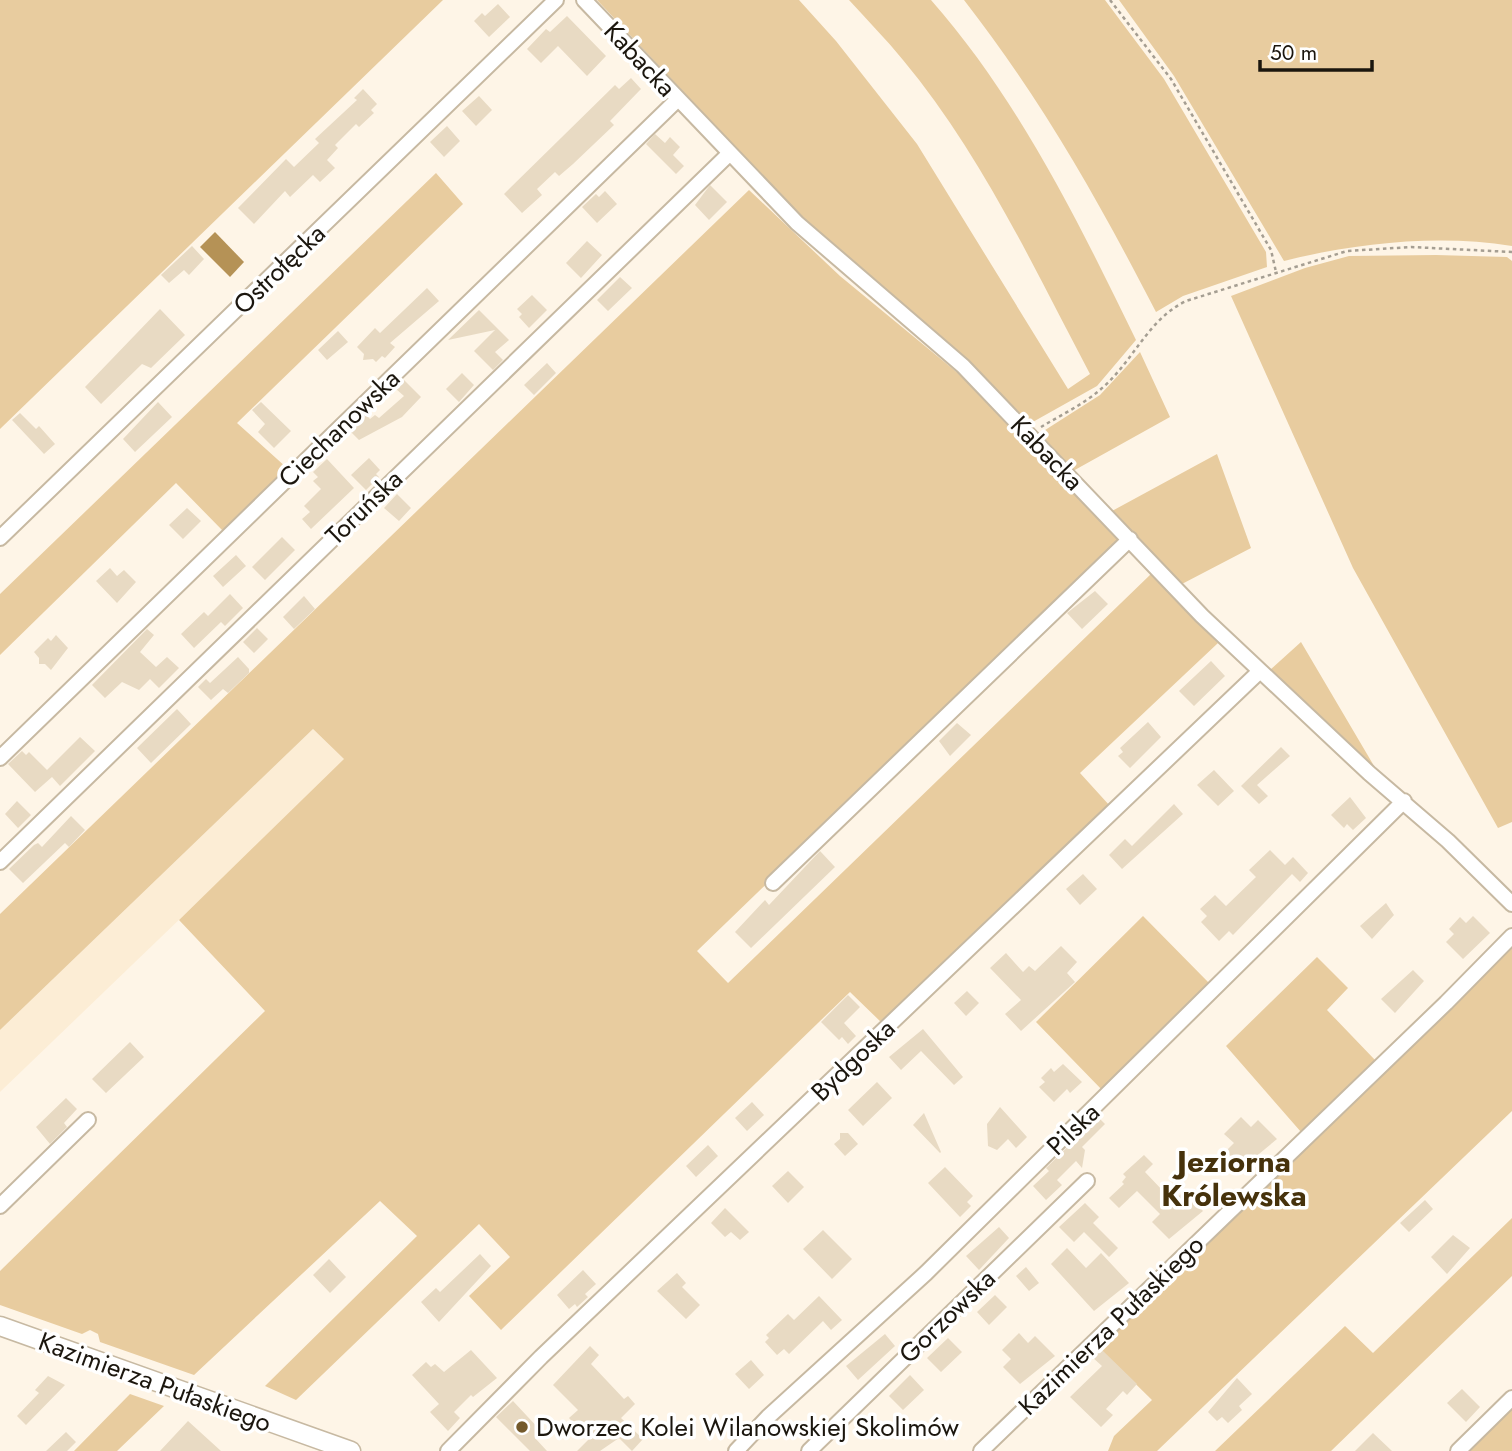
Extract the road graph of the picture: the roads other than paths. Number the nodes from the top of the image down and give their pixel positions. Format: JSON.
{"nodes":[{"id":1,"x":556,"y":0,"type":"edge"},
{"id":2,"x":584,"y":0,"type":"edge"},
{"id":3,"x":678,"y":99,"type":"junction"},
{"id":4,"x":730,"y":153,"type":"junction"},
{"id":5,"x":0,"y":538,"type":"edge"},
{"id":6,"x":1130,"y":539,"type":"junction"},
{"id":7,"x":1260,"y":671,"type":"junction"},
{"id":8,"x":0,"y":758,"type":"edge"},
{"id":9,"x":1404,"y":801,"type":"junction"},
{"id":10,"x":0,"y":862,"type":"edge"},
{"id":11,"x":773,"y":883,"type":"dead end"},
{"id":12,"x":1512,"y":904,"type":"edge"},
{"id":13,"x":1512,"y":936,"type":"edge"},
{"id":14,"x":88,"y":1121,"type":"dead end"},
{"id":15,"x":1087,"y":1181,"type":"dead end"},
{"id":16,"x":0,"y":1206,"type":"edge"},
{"id":17,"x":0,"y":1326,"type":"edge"},
{"id":18,"x":1512,"y":1398,"type":"edge"},
{"id":19,"x":351,"y":1451,"type":"edge"},
{"id":20,"x":448,"y":1451,"type":"edge"},
{"id":21,"x":736,"y":1451,"type":"edge"},
{"id":22,"x":809,"y":1451,"type":"edge"},
{"id":23,"x":981,"y":1451,"type":"edge"},
{"id":24,"x":1458,"y":1451,"type":"edge"}],
"edges":[{"from":1,"to":5,"type":"street","name":"Ostrołęcka"},
{"from":2,"to":3,"type":"street","name":"Kabacka"},
{"from":3,"to":4,"type":"street","name":"Kabacka"},
{"from":3,"to":8,"type":"street","name":"Ciechanowska"},
{"from":4,"to":6,"type":"street","name":"Kabacka"},
{"from":4,"to":10,"type":"street","name":"Toruńska"},
{"from":6,"to":7,"type":"street","name":"Kabacka"},
{"from":6,"to":11,"type":"street"},
{"from":7,"to":9,"type":"street","name":"Kabacka"},
{"from":7,"to":20,"type":"street","name":"Bydgoska"},
{"from":9,"to":12,"type":"street","name":"Kabacka"},
{"from":9,"to":21,"type":"street","name":"Pilska"},
{"from":13,"to":23,"type":"street","name":"Kazimierza Pułaskiego"},
{"from":14,"to":16,"type":"street"},
{"from":15,"to":22,"type":"street","name":"Gorzowska"},
{"from":17,"to":19,"type":"main road","name":"Kazimierza Pułaskiego"},
{"from":18,"to":24,"type":"street"}]}
